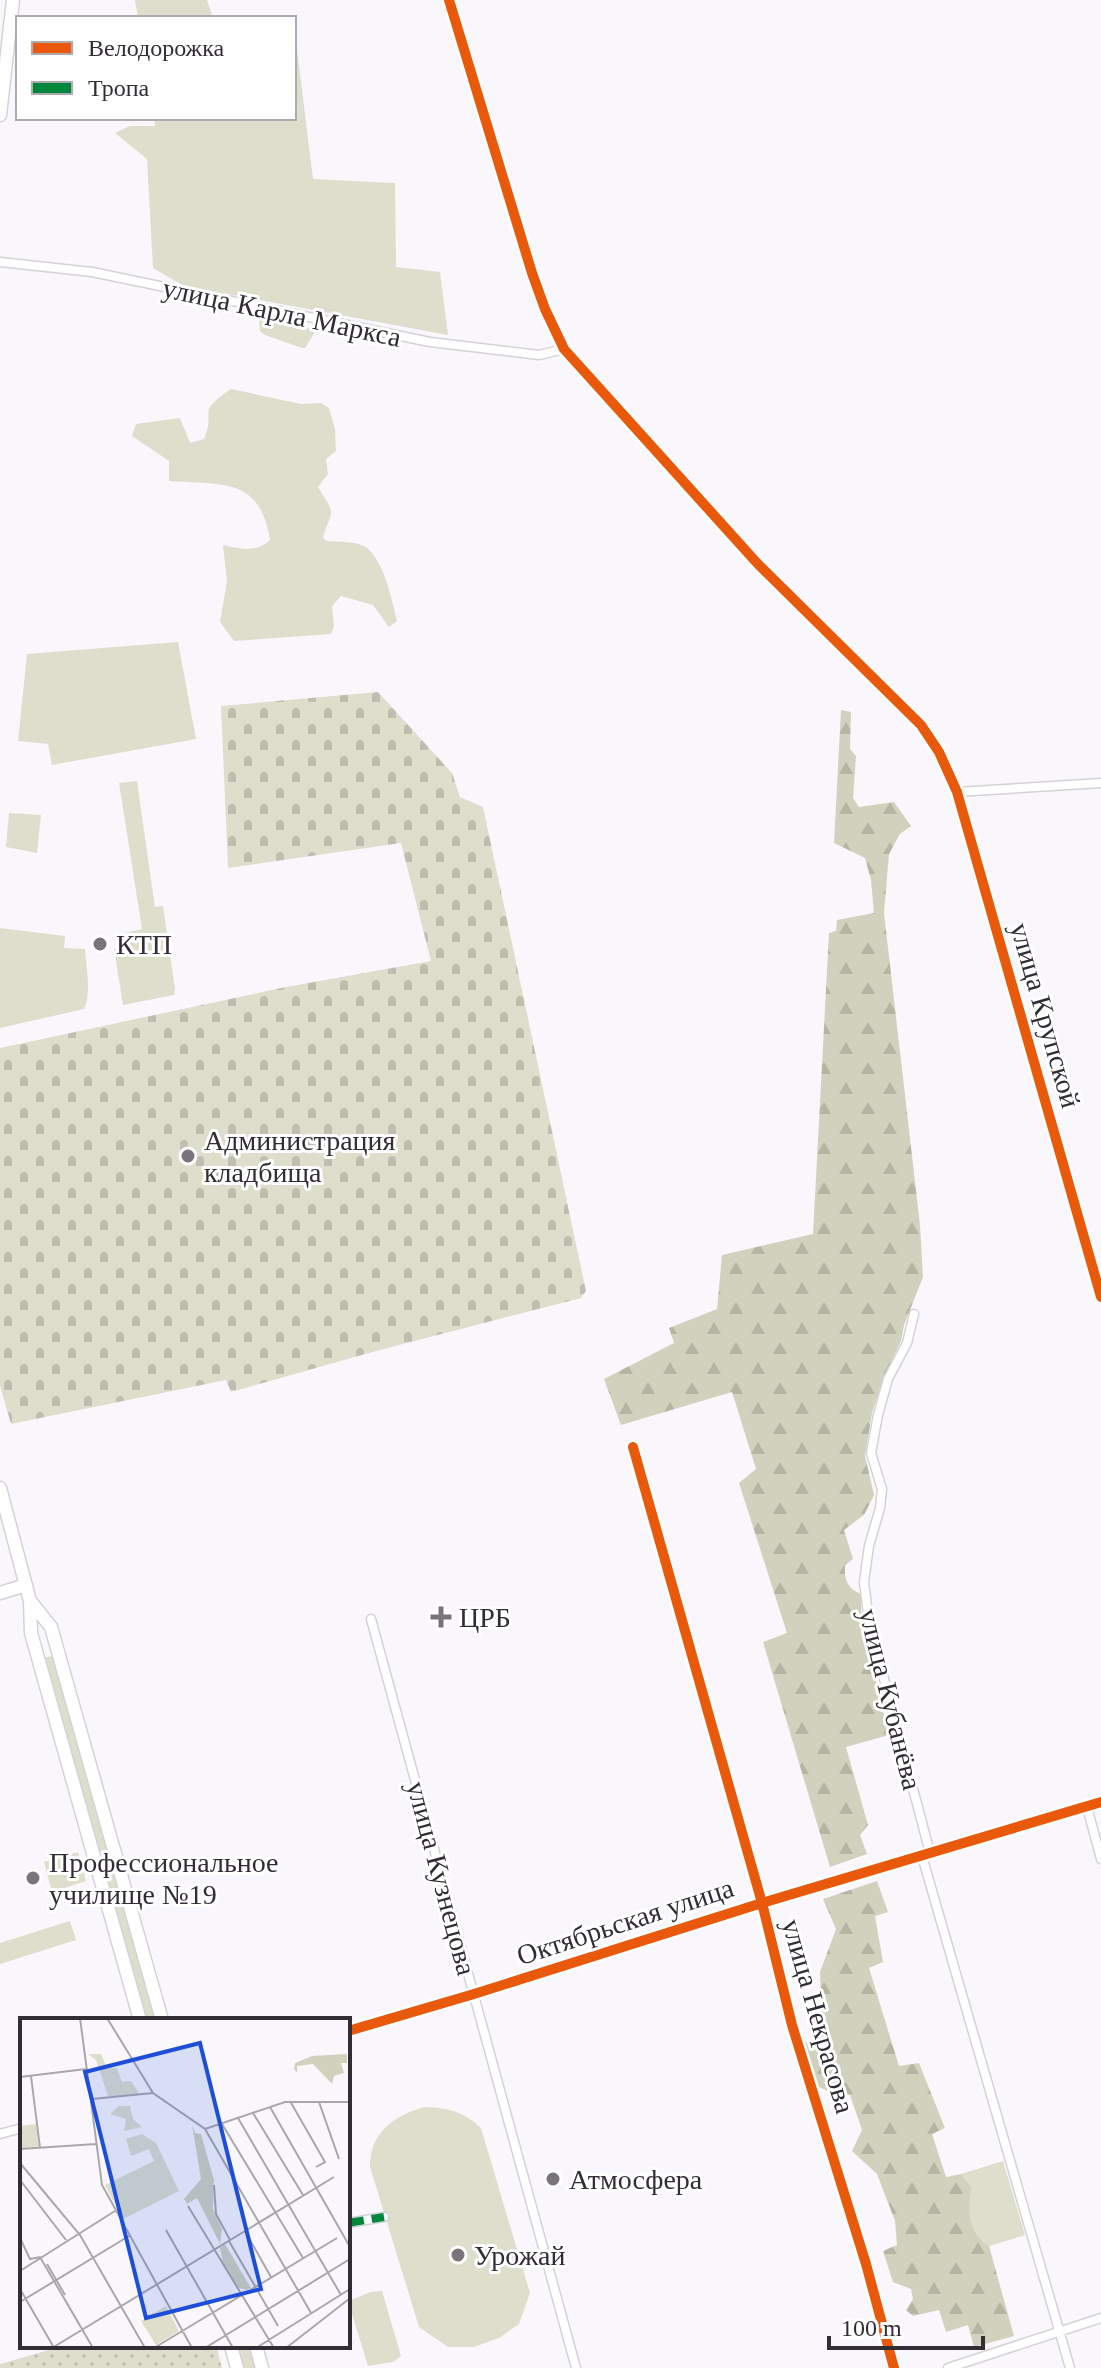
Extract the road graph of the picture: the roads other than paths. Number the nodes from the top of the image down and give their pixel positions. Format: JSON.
{"nodes":[{"id":1,"x":13,"y":0,"type":"edge"},
{"id":2,"x":449,"y":0,"type":"edge"},
{"id":3,"x":0,"y":115,"type":"edge"},
{"id":4,"x":0,"y":262,"type":"edge"},
{"id":5,"x":564,"y":349,"type":"junction"},
{"id":6,"x":1101,"y":783,"type":"edge"},
{"id":7,"x":957,"y":792,"type":"junction"},
{"id":8,"x":1101,"y":1297,"type":"edge"},
{"id":9,"x":914,"y":1314,"type":"dead end"},
{"id":10,"x":633,"y":1447,"type":"dead end"},
{"id":11,"x":0,"y":1488,"type":"edge"},
{"id":12,"x":26,"y":1585,"type":"junction"},
{"id":13,"x":0,"y":1593,"type":"edge"},
{"id":14,"x":30,"y":1601,"type":"junction"},
{"id":15,"x":371,"y":1619,"type":"dead end"},
{"id":16,"x":1101,"y":1802,"type":"edge"},
{"id":17,"x":1087,"y":1807,"type":"junction"},
{"id":18,"x":926,"y":1855,"type":"junction"},
{"id":19,"x":1101,"y":1859,"type":"edge"},
{"id":20,"x":762,"y":1903,"type":"junction"},
{"id":21,"x":474,"y":1994,"type":"junction"},
{"id":22,"x":139,"y":2018,"type":"edge"},
{"id":23,"x":161,"y":2018,"type":"edge"},
{"id":24,"x":350,"y":2030,"type":"edge"},
{"id":25,"x":20,"y":2129,"type":"edge"},
{"id":26,"x":0,"y":2134,"type":"edge"},
{"id":27,"x":384,"y":2217,"type":"dead end"},
{"id":28,"x":350,"y":2223,"type":"edge"},
{"id":29,"x":1101,"y":2318,"type":"edge"},
{"id":30,"x":1060,"y":2331,"type":"junction"},
{"id":31,"x":232,"y":2348,"type":"edge"},
{"id":32,"x":257,"y":2348,"type":"edge"},
{"id":33,"x":237,"y":2368,"type":"edge"},
{"id":34,"x":262,"y":2368,"type":"edge"},
{"id":35,"x":576,"y":2368,"type":"edge"},
{"id":36,"x":894,"y":2368,"type":"edge"},
{"id":37,"x":948,"y":2368,"type":"edge"},
{"id":38,"x":1070,"y":2368,"type":"edge"}],
"edges":[{"from":1,"to":3,"type":"main road"},
{"from":2,"to":5,"type":"street","name":"улица Крупской"},
{"from":4,"to":5,"type":"street","name":"улица Карла Маркса"},
{"from":5,"to":7,"type":"street","name":"улица Крупской"},
{"from":6,"to":7,"type":"street"},
{"from":7,"to":8,"type":"street","name":"улица Крупской"},
{"from":9,"to":18,"type":"street","name":"улица Кубанёва"},
{"from":10,"to":20,"type":"street","name":"улица Некрасова"},
{"from":11,"to":12,"type":"main road"},
{"from":12,"to":13,"type":"main road"},
{"from":12,"to":14,"type":"main road"},
{"from":14,"to":22,"type":"main road"},
{"from":14,"to":23,"type":"main road"},
{"from":15,"to":21,"type":"street","name":"улица Кузнецова"},
{"from":16,"to":17,"type":"street","name":"Октябрьская улица"},
{"from":17,"to":18,"type":"street","name":"Октябрьская улица"},
{"from":17,"to":19,"type":"street"},
{"from":18,"to":20,"type":"street","name":"Октябрьская улица"},
{"from":18,"to":30,"type":"street","name":"улица Кубанёва"},
{"from":20,"to":21,"type":"street","name":"Октябрьская улица"},
{"from":20,"to":36,"type":"street","name":"улица Некрасова"},
{"from":21,"to":24,"type":"street","name":"Октябрьская улица"},
{"from":21,"to":35,"type":"street","name":"улица Кузнецова"},
{"from":25,"to":26,"type":"street"},
{"from":27,"to":28,"type":"street"},
{"from":29,"to":30,"type":"street"},
{"from":30,"to":37,"type":"street"},
{"from":30,"to":38,"type":"street","name":"улица Кубанёва"},
{"from":31,"to":33,"type":"main road"},
{"from":32,"to":34,"type":"main road"}]}
